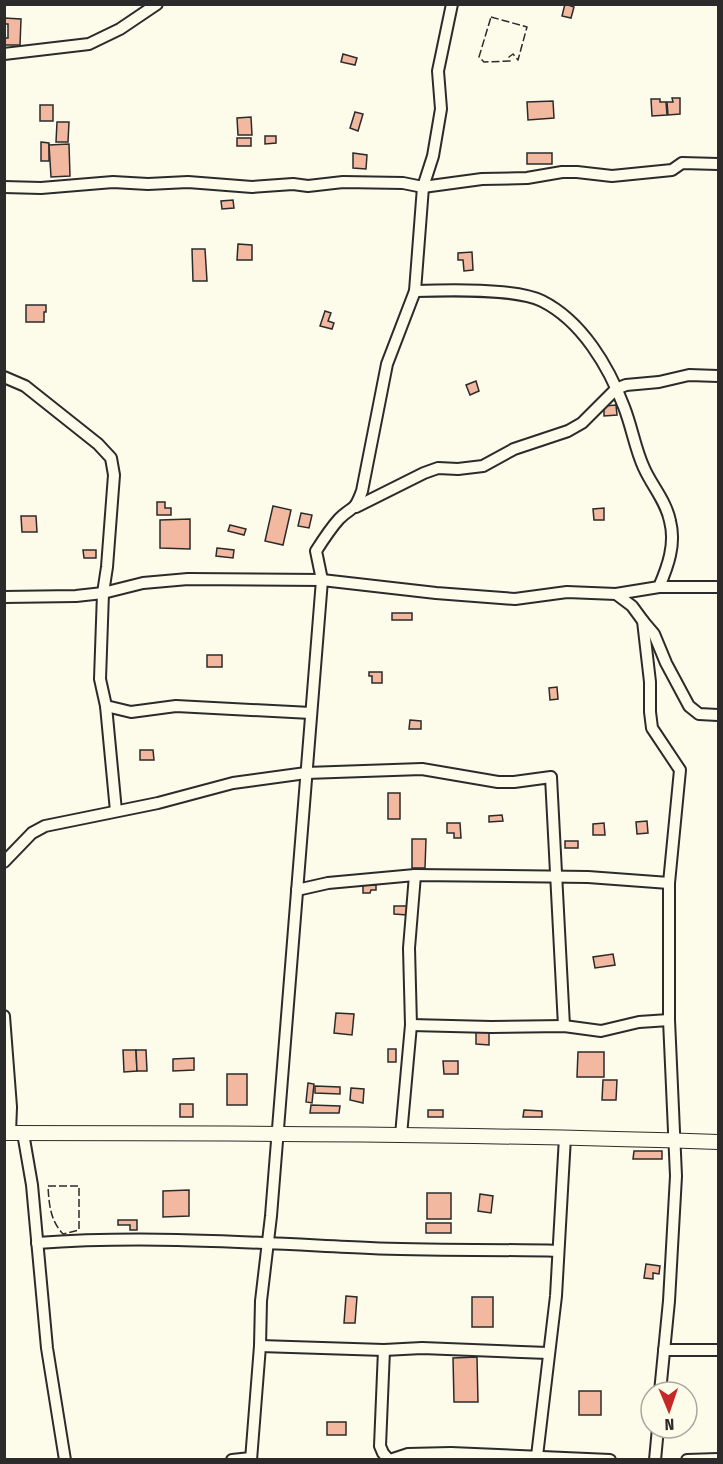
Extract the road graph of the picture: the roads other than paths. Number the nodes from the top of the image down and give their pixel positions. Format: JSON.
{"nodes":[{"id":1,"x":158,"y":4,"type":"edge"},
{"id":2,"x":452,"y":4,"type":"edge"},
{"id":3,"x":4,"y":54,"type":"edge"},
{"id":4,"x":718,"y":164,"type":"edge"},
{"id":5,"x":4,"y":187,"type":"edge"},
{"id":6,"x":423,"y":187,"type":"junction"},
{"id":7,"x":416,"y":291,"type":"junction"},
{"id":8,"x":718,"y":376,"type":"edge"},
{"id":9,"x":4,"y":377,"type":"edge"},
{"id":10,"x":616,"y":389,"type":"junction"},
{"id":11,"x":356,"y":507,"type":"junction"},
{"id":12,"x":322,"y":580,"type":"junction"},
{"id":13,"x":718,"y":586,"type":"edge"},
{"id":14,"x":659,"y":587,"type":"junction"},
{"id":15,"x":103,"y":593,"type":"junction"},
{"id":16,"x":616,"y":594,"type":"junction"},
{"id":17,"x":4,"y":597,"type":"edge"},
{"id":18,"x":643,"y":621,"type":"junction"},
{"id":19,"x":106,"y":706,"type":"junction"},
{"id":20,"x":311,"y":713,"type":"junction"},
{"id":21,"x":718,"y":715,"type":"edge"},
{"id":22,"x":306,"y":773,"type":"junction"},
{"id":23,"x":116,"y":811,"type":"junction"},
{"id":24,"x":4,"y":862,"type":"edge"},
{"id":25,"x":415,"y":875,"type":"junction"},
{"id":26,"x":557,"y":876,"type":"junction"},
{"id":27,"x":669,"y":883,"type":"junction"},
{"id":28,"x":297,"y":890,"type":"junction"},
{"id":29,"x":4,"y":1016,"type":"edge"},
{"id":30,"x":669,"y":1020,"type":"junction"},
{"id":31,"x":411,"y":1025,"type":"junction"},
{"id":32,"x":564,"y":1026,"type":"junction"},
{"id":33,"x":12,"y":1133,"type":"edge"},
{"id":34,"x":277,"y":1133,"type":"junction"},
{"id":35,"x":401,"y":1135,"type":"junction"},
{"id":36,"x":565,"y":1137,"type":"junction"},
{"id":37,"x":676,"y":1141,"type":"junction"},
{"id":38,"x":718,"y":1142,"type":"edge"},
{"id":39,"x":268,"y":1242,"type":"junction"},
{"id":40,"x":37,"y":1244,"type":"junction"},
{"id":41,"x":558,"y":1251,"type":"junction"},
{"id":42,"x":260,"y":1346,"type":"junction"},
{"id":43,"x":384,"y":1350,"type":"junction"},
{"id":44,"x":664,"y":1350,"type":"junction"},
{"id":45,"x":718,"y":1350,"type":"edge"},
{"id":46,"x":548,"y":1353,"type":"junction"},
{"id":47,"x":661,"y":1380,"type":"edge"},
{"id":48,"x":657,"y":1440,"type":"edge"},
{"id":49,"x":537,"y":1456,"type":"junction"},
{"id":50,"x":251,"y":1459,"type":"edge"},
{"id":51,"x":718,"y":1459,"type":"edge"},
{"id":52,"x":65,"y":1460,"type":"edge"},
{"id":53,"x":232,"y":1460,"type":"edge"},
{"id":54,"x":389,"y":1460,"type":"edge"},
{"id":55,"x":610,"y":1460,"type":"edge"},
{"id":56,"x":655,"y":1460,"type":"edge"},
{"id":57,"x":687,"y":1460,"type":"edge"}],
"edges":[{"from":1,"to":3,"type":"street"},
{"from":2,"to":6,"type":"street"},
{"from":4,"to":6,"type":"street"},
{"from":5,"to":6,"type":"street"},
{"from":6,"to":7,"type":"street"},
{"from":7,"to":10,"type":"street"},
{"from":7,"to":11,"type":"street"},
{"from":8,"to":10,"type":"street"},
{"from":9,"to":15,"type":"street"},
{"from":10,"to":11,"type":"street"},
{"from":10,"to":14,"type":"street"},
{"from":11,"to":12,"type":"street"},
{"from":12,"to":15,"type":"street"},
{"from":12,"to":16,"type":"street"},
{"from":12,"to":20,"type":"street"},
{"from":13,"to":14,"type":"street"},
{"from":14,"to":16,"type":"street"},
{"from":15,"to":17,"type":"street"},
{"from":15,"to":19,"type":"street"},
{"from":16,"to":18,"type":"street"},
{"from":18,"to":21,"type":"street"},
{"from":18,"to":27,"type":"street"},
{"from":19,"to":20,"type":"street"},
{"from":19,"to":23,"type":"street"},
{"from":20,"to":22,"type":"street"},
{"from":22,"to":23,"type":"street"},
{"from":22,"to":26,"type":"street"},
{"from":22,"to":28,"type":"street"},
{"from":23,"to":24,"type":"street"},
{"from":25,"to":26,"type":"street"},
{"from":25,"to":28,"type":"street"},
{"from":25,"to":31,"type":"street"},
{"from":26,"to":27,"type":"street"},
{"from":26,"to":32,"type":"street"},
{"from":27,"to":30,"type":"street"},
{"from":28,"to":34,"type":"street"},
{"from":29,"to":33,"type":"street"},
{"from":30,"to":32,"type":"street"},
{"from":30,"to":37,"type":"street"},
{"from":31,"to":32,"type":"street"},
{"from":31,"to":35,"type":"street"},
{"from":33,"to":34,"type":"street"},
{"from":33,"to":40,"type":"street"},
{"from":34,"to":35,"type":"street"},
{"from":34,"to":39,"type":"street"},
{"from":35,"to":36,"type":"street"},
{"from":36,"to":37,"type":"street"},
{"from":36,"to":41,"type":"street"},
{"from":37,"to":38,"type":"street"},
{"from":37,"to":44,"type":"street"},
{"from":39,"to":40,"type":"street"},
{"from":39,"to":41,"type":"street"},
{"from":39,"to":42,"type":"street"},
{"from":40,"to":52,"type":"street"},
{"from":41,"to":46,"type":"street"},
{"from":42,"to":43,"type":"street"},
{"from":42,"to":50,"type":"street"},
{"from":43,"to":46,"type":"street"},
{"from":43,"to":54,"type":"street"},
{"from":44,"to":45,"type":"street"},
{"from":44,"to":47,"type":"street"},
{"from":46,"to":49,"type":"street"},
{"from":48,"to":56,"type":"street"},
{"from":49,"to":54,"type":"street"},
{"from":49,"to":55,"type":"street"},
{"from":50,"to":53,"type":"street"},
{"from":51,"to":57,"type":"street"}]}
